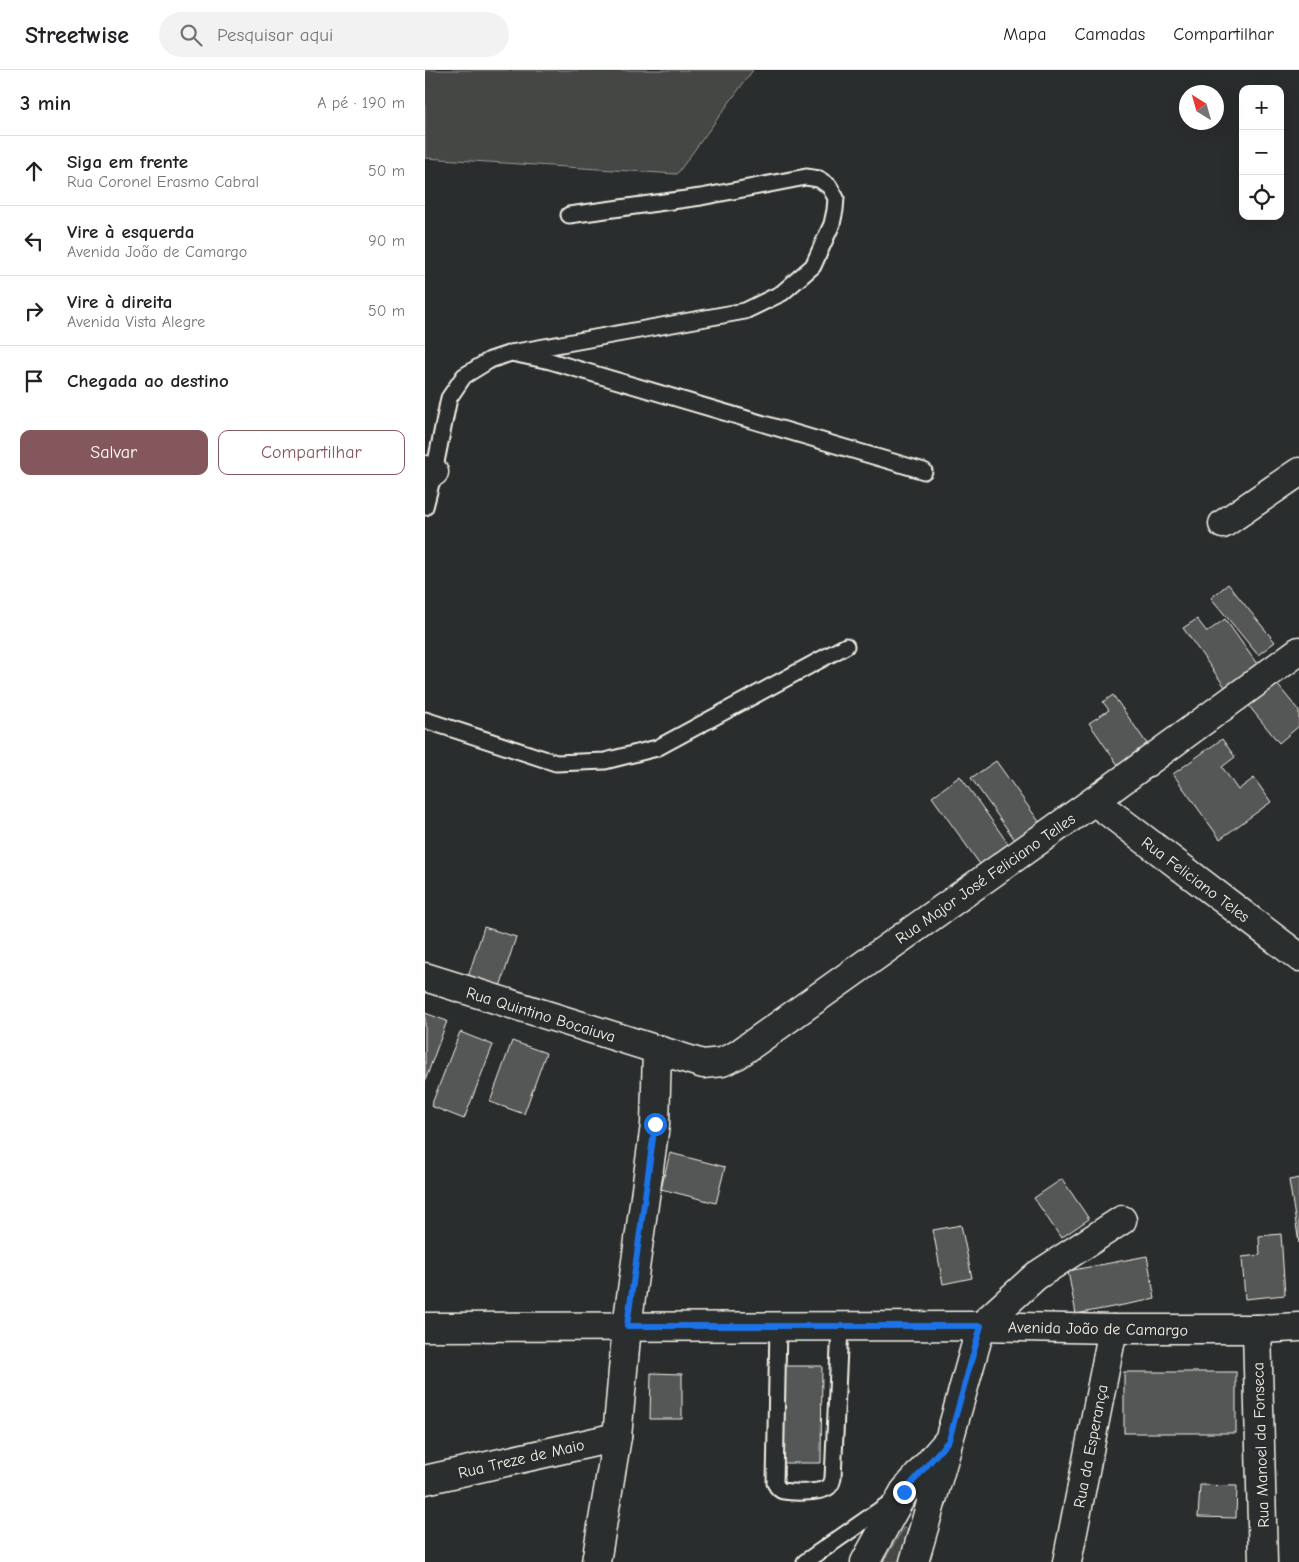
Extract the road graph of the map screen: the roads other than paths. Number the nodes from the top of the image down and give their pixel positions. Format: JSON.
{"nodes":[{"id":1,"x":569,"y":216,"type":"dead end"},
{"id":2,"x":511,"y":353,"type":"junction"},
{"id":3,"x":430,"y":471,"type":"edge"},
{"id":4,"x":924,"y":471,"type":"dead end"},
{"id":5,"x":1299,"y":472,"type":"edge"},
{"id":6,"x":425,"y":507,"type":"edge"},
{"id":7,"x":1223,"y":524,"type":"dead end"},
{"id":8,"x":846,"y":646,"type":"dead end"},
{"id":9,"x":1299,"y":651,"type":"edge"},
{"id":10,"x":425,"y":720,"type":"edge"},
{"id":11,"x":1094,"y":801,"type":"junction"},
{"id":12,"x":1299,"y":957,"type":"edge"},
{"id":13,"x":425,"y":978,"type":"edge"},
{"id":14,"x":657,"y":1050,"type":"junction"},
{"id":15,"x":1122,"y":1220,"type":"dead end"},
{"id":16,"x":627,"y":1326,"type":"junction"},
{"id":17,"x":778,"y":1326,"type":"junction"},
{"id":18,"x":981,"y":1326,"type":"junction"},
{"id":19,"x":840,"y":1327,"type":"junction"},
{"id":20,"x":1299,"y":1327,"type":"edge"},
{"id":21,"x":425,"y":1328,"type":"edge"},
{"id":22,"x":1113,"y":1329,"type":"junction"},
{"id":23,"x":1257,"y":1329,"type":"junction"},
{"id":24,"x":617,"y":1437,"type":"junction"},
{"id":25,"x":949,"y":1440,"type":"junction"},
{"id":26,"x":425,"y":1480,"type":"edge"},
{"id":27,"x":904,"y":1492,"type":"junction"},
{"id":28,"x":595,"y":1562,"type":"edge"},
{"id":29,"x":805,"y":1562,"type":"edge"},
{"id":30,"x":865,"y":1562,"type":"edge"},
{"id":31,"x":914,"y":1562,"type":"edge"},
{"id":32,"x":1067,"y":1562,"type":"edge"},
{"id":33,"x":1263,"y":1562,"type":"edge"}],
"edges":[{"from":1,"to":2,"type":"lane"},
{"from":2,"to":3,"type":"lane"},
{"from":2,"to":4,"type":"lane"},
{"from":3,"to":6,"type":"lane"},
{"from":5,"to":7,"type":"main road"},
{"from":8,"to":10,"type":"lane"},
{"from":9,"to":11,"type":"main road","name":"Rua Major José Feliciano Telles"},
{"from":11,"to":12,"type":"main road","name":"Rua Feliciano Teles"},
{"from":11,"to":14,"type":"main road","name":"Rua Major José Feliciano Telles"},
{"from":13,"to":14,"type":"main road","name":"Rua Quintino Bocaiuva"},
{"from":14,"to":16,"type":"main road"},
{"from":15,"to":18,"type":"main road"},
{"from":16,"to":17,"type":"main road","name":"Avenida João de Camargo"},
{"from":16,"to":21,"type":"main road","name":"Avenida João de Camargo"},
{"from":16,"to":24,"type":"main road"},
{"from":17,"to":19,"type":"main road","name":"Avenida João de Camargo"},
{"from":17,"to":19,"type":"lane"},
{"from":18,"to":19,"type":"main road","name":"Avenida João de Camargo"},
{"from":18,"to":22,"type":"main road","name":"Avenida João de Camargo"},
{"from":18,"to":25,"type":"main road"},
{"from":20,"to":23,"type":"main road","name":"Avenida João de Camargo"},
{"from":22,"to":23,"type":"main road","name":"Avenida João de Camargo"},
{"from":22,"to":32,"type":"main road","name":"Rua da Esperança"},
{"from":23,"to":33,"type":"main road","name":"Rua Manoel da Fonseca"},
{"from":24,"to":26,"type":"main road","name":"Rua Treze de Maio"},
{"from":24,"to":28,"type":"main road"},
{"from":25,"to":27,"type":"main road"},
{"from":25,"to":31,"type":"main road"},
{"from":27,"to":29,"type":"lane"},
{"from":27,"to":30,"type":"main road"}]}
